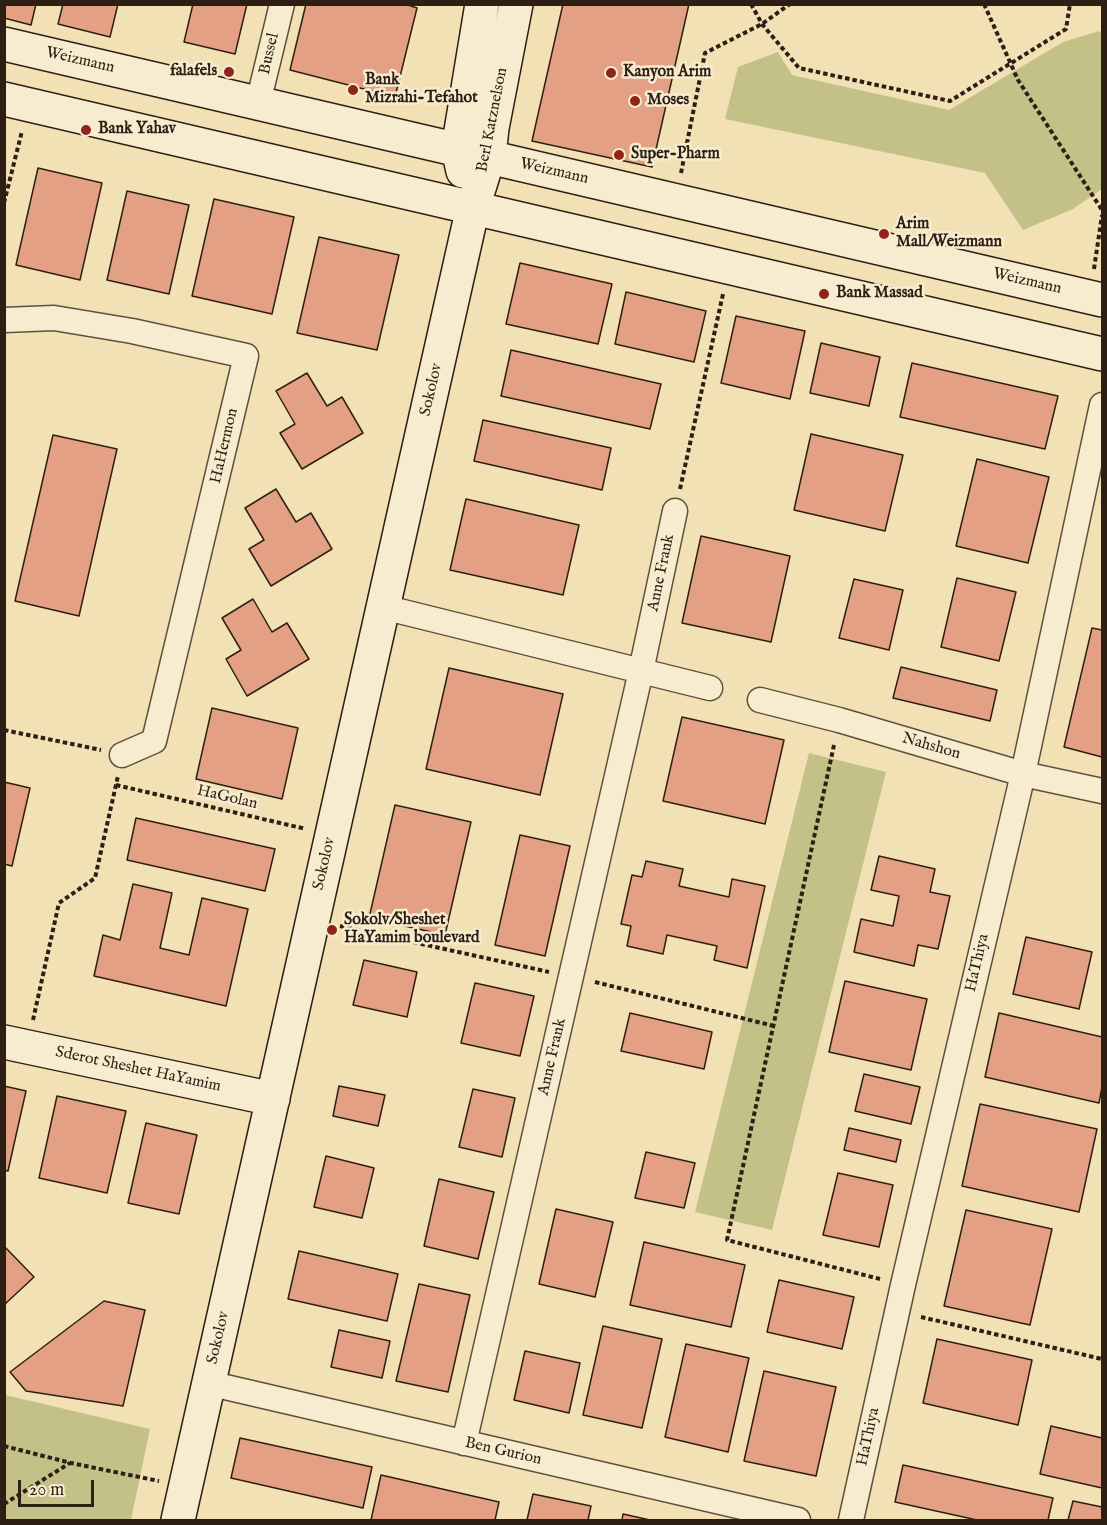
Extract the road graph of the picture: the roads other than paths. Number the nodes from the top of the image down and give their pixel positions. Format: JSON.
{"nodes":[{"id":1,"x":282,"y":4,"type":"edge"},
{"id":2,"x":482,"y":4,"type":"edge"},
{"id":3,"x":516,"y":4,"type":"edge"},
{"id":4,"x":4,"y":44,"type":"edge"},
{"id":5,"x":16,"y":102,"type":"edge"},
{"id":6,"x":258,"y":103,"type":"junction"},
{"id":7,"x":479,"y":112,"type":"junction"},
{"id":8,"x":418,"y":140,"type":"junction"},
{"id":9,"x":473,"y":153,"type":"junction"},
{"id":10,"x":520,"y":164,"type":"junction"},
{"id":11,"x":473,"y":207,"type":"junction"},
{"id":12,"x":1096,"y":298,"type":"edge"},
{"id":13,"x":4,"y":320,"type":"edge"},
{"id":14,"x":1102,"y":354,"type":"edge"},
{"id":15,"x":1102,"y":405,"type":"edge"},
{"id":16,"x":675,"y":511,"type":"road end"},
{"id":17,"x":384,"y":607,"type":"junction"},
{"id":18,"x":641,"y":671,"type":"junction"},
{"id":19,"x":710,"y":688,"type":"dead end"},
{"id":20,"x":760,"y":700,"type":"dead end"},
{"id":21,"x":122,"y":755,"type":"road end"},
{"id":22,"x":1023,"y":774,"type":"junction"},
{"id":23,"x":1102,"y":791,"type":"edge"},
{"id":24,"x":16,"y":1044,"type":"edge"},
{"id":25,"x":273,"y":1099,"type":"junction"},
{"id":26,"x":208,"y":1383,"type":"junction"},
{"id":27,"x":464,"y":1443,"type":"junction"},
{"id":28,"x":178,"y":1521,"type":"edge"},
{"id":29,"x":798,"y":1521,"type":"edge"},
{"id":30,"x":851,"y":1521,"type":"edge"}],
"edges":[{"from":1,"to":6,"type":"street","name":"Bussel"},
{"from":2,"to":7,"type":"main road","name":"Berl Katznelson"},
{"from":3,"to":7,"type":"main road","name":"Berl Katznelson"},
{"from":4,"to":6,"type":"main road","name":"Weizmann"},
{"from":5,"to":11,"type":"main road"},
{"from":6,"to":8,"type":"main road","name":"Weizmann"},
{"from":7,"to":8,"type":"main road"},
{"from":7,"to":9,"type":"main road","name":"Berl Katznelson"},
{"from":7,"to":10,"type":"main road"},
{"from":8,"to":9,"type":"main road","name":"Weizmann"},
{"from":9,"to":10,"type":"main road","name":"Weizmann"},
{"from":9,"to":11,"type":"main road","name":"Berl Katznelson"},
{"from":10,"to":12,"type":"main road","name":"Weizmann"},
{"from":11,"to":14,"type":"main road"},
{"from":11,"to":17,"type":"main road","name":"Sokolov"},
{"from":13,"to":21,"type":"street","name":"HaHermon"},
{"from":15,"to":22,"type":"street","name":"HaThiya"},
{"from":16,"to":18,"type":"street","name":"Anne Frank"},
{"from":17,"to":18,"type":"street"},
{"from":17,"to":25,"type":"main road","name":"Sokolov"},
{"from":18,"to":19,"type":"street"},
{"from":18,"to":27,"type":"street","name":"Anne Frank"},
{"from":20,"to":22,"type":"street","name":"Nahshon"},
{"from":22,"to":23,"type":"street","name":"Nahshon"},
{"from":22,"to":30,"type":"street","name":"HaThiya"},
{"from":24,"to":25,"type":"main road","name":"Sderot Sheshet HaYamim"},
{"from":25,"to":26,"type":"main road","name":"Sokolov"},
{"from":26,"to":27,"type":"street","name":"Ben Gurion"},
{"from":26,"to":28,"type":"main road","name":"Sokolov"},
{"from":27,"to":29,"type":"street","name":"Ben Gurion"}]}
